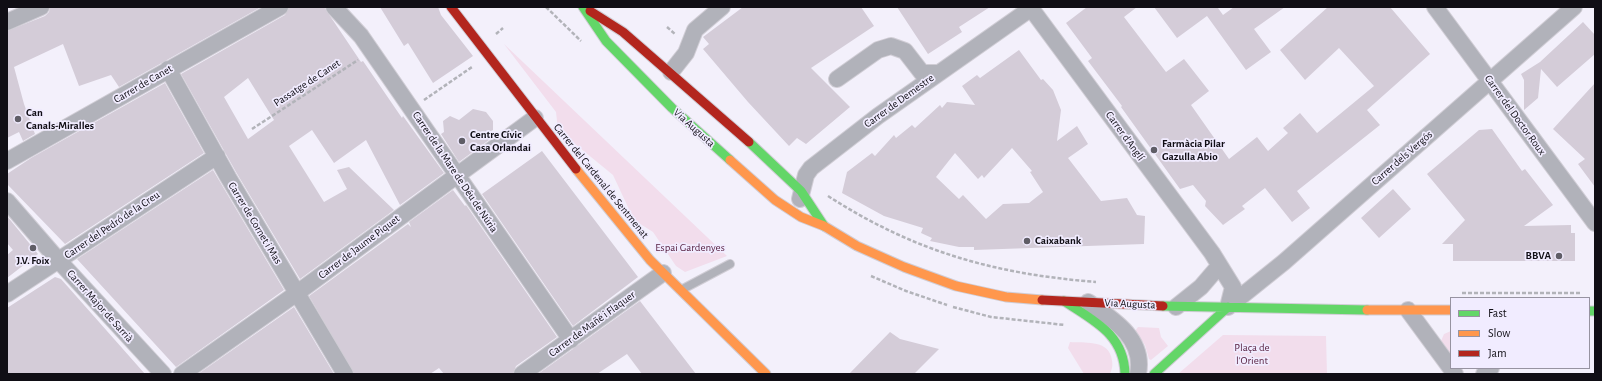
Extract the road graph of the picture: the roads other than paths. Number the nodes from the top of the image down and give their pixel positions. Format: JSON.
{"nodes":[{"id":1,"x":41,"y":7,"type":"edge"},
{"id":2,"x":280,"y":7,"type":"edge"},
{"id":3,"x":334,"y":7,"type":"edge"},
{"id":4,"x":451,"y":7,"type":"edge"},
{"id":5,"x":583,"y":7,"type":"edge"},
{"id":6,"x":722,"y":7,"type":"edge"},
{"id":7,"x":1031,"y":7,"type":"edge"},
{"id":8,"x":1435,"y":7,"type":"edge"},
{"id":9,"x":1574,"y":7,"type":"edge"},
{"id":10,"x":7,"y":22,"type":"edge"},
{"id":11,"x":168,"y":69,"type":"junction"},
{"id":12,"x":671,"y":72,"type":"junction"},
{"id":13,"x":938,"y":73,"type":"junction"},
{"id":14,"x":838,"y":79,"type":"dead end"},
{"id":15,"x":1490,"y":80,"type":"junction"},
{"id":16,"x":535,"y":118,"type":"junction"},
{"id":17,"x":217,"y":156,"type":"junction"},
{"id":18,"x":7,"y":161,"type":"edge"},
{"id":19,"x":456,"y":175,"type":"junction"},
{"id":20,"x":801,"y":191,"type":"junction"},
{"id":21,"x":7,"y":201,"type":"edge"},
{"id":22,"x":801,"y":217,"type":"junction"},
{"id":23,"x":1595,"y":223,"type":"edge"},
{"id":24,"x":824,"y":226,"type":"junction"},
{"id":25,"x":59,"y":261,"type":"junction"},
{"id":26,"x":730,"y":264,"type":"dead end"},
{"id":27,"x":1219,"y":266,"type":"junction"},
{"id":28,"x":663,"y":273,"type":"junction"},
{"id":29,"x":680,"y":290,"type":"junction"},
{"id":30,"x":297,"y":293,"type":"junction"},
{"id":31,"x":7,"y":294,"type":"edge"},
{"id":32,"x":1064,"y":301,"type":"junction"},
{"id":33,"x":1088,"y":302,"type":"junction"},
{"id":34,"x":1176,"y":306,"type":"junction"},
{"id":35,"x":1228,"y":307,"type":"junction"},
{"id":36,"x":1408,"y":310,"type":"junction"},
{"id":37,"x":1450,"y":310,"type":"edge"},
{"id":38,"x":571,"y":340,"type":"junction"},
{"id":39,"x":1450,"y":367,"type":"edge"},
{"id":40,"x":163,"y":374,"type":"edge"},
{"id":41,"x":182,"y":374,"type":"edge"},
{"id":42,"x":345,"y":374,"type":"edge"},
{"id":43,"x":522,"y":374,"type":"edge"},
{"id":44,"x":766,"y":374,"type":"edge"},
{"id":45,"x":1125,"y":374,"type":"edge"},
{"id":46,"x":1138,"y":374,"type":"edge"},
{"id":47,"x":1154,"y":374,"type":"edge"}],
"edges":[{"from":1,"to":10,"type":"street"},
{"from":2,"to":11,"type":"street","name":"Carrer de Canet"},
{"from":3,"to":19,"type":"street","name":"Carrer de la Mare de Déu de Núria"},
{"from":4,"to":16,"type":"main road","name":"Carrer del Cardenal de Sentmenat"},
{"from":5,"to":12,"type":"main road","name":"Via Augusta"},
{"from":5,"to":22,"type":"main road","name":"Via Augusta"},
{"from":6,"to":12,"type":"street"},
{"from":7,"to":13,"type":"street","name":"Carrer de Demestre"},
{"from":7,"to":27,"type":"street","name":"Carrer d'Anglí"},
{"from":8,"to":15,"type":"street","name":"Carrer del Doctor Roux"},
{"from":9,"to":15,"type":"street","name":"Carrer dels Vergós"},
{"from":11,"to":17,"type":"street","name":"Carrer de Cornet i Mas"},
{"from":11,"to":18,"type":"street","name":"Carrer de Canet"},
{"from":12,"to":20,"type":"main road","name":"Via Augusta"},
{"from":13,"to":14,"type":"street"},
{"from":13,"to":20,"type":"street","name":"Carrer de Demestre"},
{"from":15,"to":23,"type":"street","name":"Carrer del Doctor Roux"},
{"from":15,"to":35,"type":"street","name":"Carrer dels Vergós"},
{"from":16,"to":19,"type":"street","name":"Carrer de Jaume Piquet"},
{"from":16,"to":28,"type":"main road","name":"Carrer del Cardenal de Sentmenat"},
{"from":17,"to":25,"type":"street","name":"Carrer del Pedró de la Creu"},
{"from":17,"to":30,"type":"street","name":"Carrer de Cornet i Mas"},
{"from":19,"to":30,"type":"street","name":"Carrer de Jaume Piquet"},
{"from":19,"to":38,"type":"street","name":"Carrer de la Mare de Déu de Núria"},
{"from":20,"to":22,"type":"street","name":"Carrer de Demestre"},
{"from":20,"to":24,"type":"main road","name":"Via Augusta"},
{"from":21,"to":25,"type":"street","name":"Carrer Major de Sarrià"},
{"from":22,"to":24,"type":"main road","name":"Via Augusta"},
{"from":24,"to":32,"type":"main road","name":"Via Augusta"},
{"from":25,"to":31,"type":"street","name":"Carrer del Pedró de la Creu"},
{"from":25,"to":40,"type":"street","name":"Carrer Major de Sarrià"},
{"from":26,"to":29,"type":"lane"},
{"from":27,"to":34,"type":"street"},
{"from":27,"to":35,"type":"street","name":"Carrer d'Anglí"},
{"from":28,"to":29,"type":"main road","name":"Carrer del Cardenal de Sentmenat"},
{"from":28,"to":38,"type":"street","name":"Carrer de Mañé i Flaquer"},
{"from":29,"to":44,"type":"main road","name":"Carrer del Cardenal de Sentmenat"},
{"from":30,"to":41,"type":"street","name":"Carrer de Jaume Piquet"},
{"from":30,"to":42,"type":"street","name":"Carrer de Cornet i Mas"},
{"from":32,"to":33,"type":"main road","name":"Via Augusta"},
{"from":32,"to":45,"type":"main road"},
{"from":33,"to":34,"type":"main road","name":"Via Augusta"},
{"from":33,"to":46,"type":"street"},
{"from":34,"to":35,"type":"main road","name":"Via Augusta"},
{"from":35,"to":36,"type":"main road","name":"Via Augusta"},
{"from":35,"to":47,"type":"main road"},
{"from":36,"to":37,"type":"main road","name":"Via Augusta"},
{"from":36,"to":39,"type":"street"},
{"from":38,"to":43,"type":"street","name":"Carrer de Mañé i Flaquer"}]}
